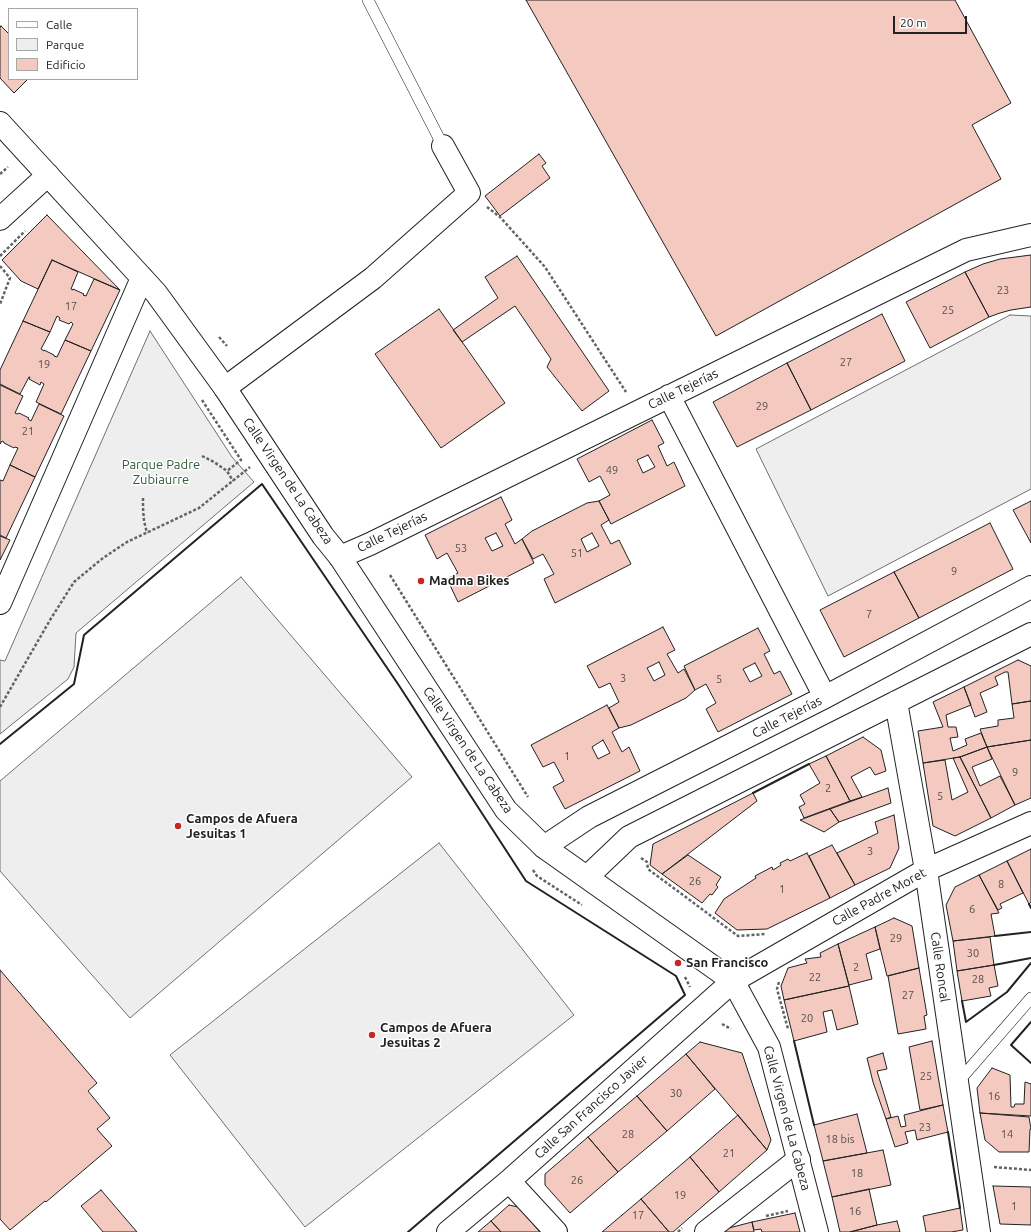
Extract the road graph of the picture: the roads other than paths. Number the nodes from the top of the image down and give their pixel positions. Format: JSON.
{"nodes":[{"id":1,"x":368,"y":0,"type":"edge"},
{"id":2,"x":0,"y":123,"type":"edge"},
{"id":3,"x":443,"y":146,"type":"joint"},
{"id":4,"x":48,"y":175,"type":"junction"},
{"id":5,"x":0,"y":219,"type":"edge"},
{"id":6,"x":1031,"y":235,"type":"edge"},
{"id":7,"x":142,"y":278,"type":"junction"},
{"id":8,"x":225,"y":388,"type":"junction"},
{"id":9,"x":669,"y":396,"type":"junction"},
{"id":10,"x":340,"y":557,"type":"junction"},
{"id":11,"x":1031,"y":587,"type":"edge"},
{"id":12,"x":0,"y":604,"type":"edge"},
{"id":13,"x":1031,"y":634,"type":"edge"},
{"id":14,"x":825,"y":697,"type":"junction"},
{"id":15,"x":896,"y":702,"type":"junction"},
{"id":16,"x":1031,"y":823,"type":"edge"},
{"id":17,"x":544,"y":847,"type":"junction"},
{"id":18,"x":926,"y":870,"type":"junction"},
{"id":19,"x":587,"y":878,"type":"junction"},
{"id":20,"x":732,"y":981,"type":"junction"},
{"id":21,"x":1031,"y":998,"type":"edge"},
{"id":22,"x":957,"y":1083,"type":"junction"},
{"id":23,"x":799,"y":1159,"type":"junction"},
{"id":24,"x":509,"y":1181,"type":"junction"},
{"id":25,"x":448,"y":1232,"type":"edge"},
{"id":26,"x":556,"y":1232,"type":"edge"},
{"id":27,"x":706,"y":1232,"type":"edge"},
{"id":28,"x":817,"y":1232,"type":"edge"},
{"id":29,"x":979,"y":1232,"type":"edge"}],
"edges":[{"from":1,"to":3,"type":"lane"},
{"from":2,"to":4,"type":"street","name":"Calle Virgen de La Cabeza"},
{"from":3,"to":8,"type":"street"},
{"from":4,"to":5,"type":"street"},
{"from":4,"to":7,"type":"street","name":"Calle Virgen de La Cabeza"},
{"from":6,"to":9,"type":"street","name":"Calle Tejerías"},
{"from":7,"to":8,"type":"street","name":"Calle Virgen de La Cabeza"},
{"from":7,"to":12,"type":"street"},
{"from":8,"to":10,"type":"street","name":"Calle Virgen de La Cabeza"},
{"from":9,"to":10,"type":"street","name":"Calle Tejerías"},
{"from":9,"to":14,"type":"street"},
{"from":10,"to":17,"type":"street","name":"Calle Virgen de La Cabeza"},
{"from":11,"to":14,"type":"street","name":"Calle Tejerías"},
{"from":13,"to":15,"type":"street"},
{"from":14,"to":17,"type":"street","name":"Calle Tejerías"},
{"from":15,"to":18,"type":"street","name":"Calle Roncal"},
{"from":15,"to":19,"type":"street"},
{"from":16,"to":18,"type":"street","name":"Calle Padre Moret"},
{"from":17,"to":19,"type":"street","name":"Calle Virgen de La Cabeza"},
{"from":18,"to":20,"type":"street","name":"Calle Padre Moret"},
{"from":18,"to":22,"type":"street","name":"Calle Roncal"},
{"from":19,"to":20,"type":"street","name":"Calle Virgen de La Cabeza"},
{"from":20,"to":23,"type":"street","name":"Calle Virgen de La Cabeza"},
{"from":20,"to":24,"type":"street","name":"Calle San Francisco Javier"},
{"from":21,"to":22,"type":"lane"},
{"from":22,"to":29,"type":"street","name":"Calle Roncal"},
{"from":23,"to":27,"type":"street"},
{"from":23,"to":28,"type":"street","name":"Calle Virgen de La Cabeza"},
{"from":24,"to":25,"type":"street","name":"Calle San Francisco Javier"},
{"from":24,"to":26,"type":"street"}]}
